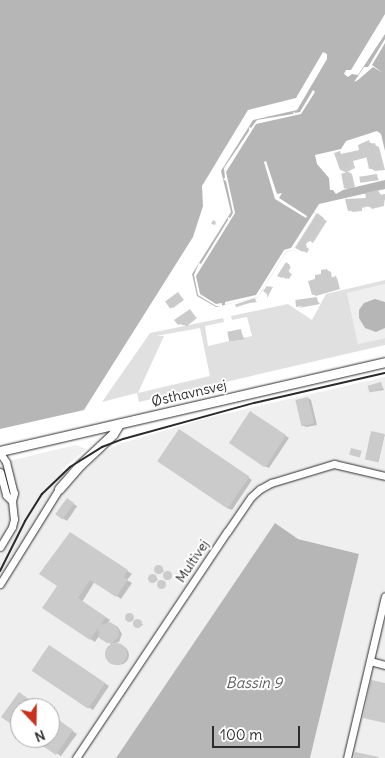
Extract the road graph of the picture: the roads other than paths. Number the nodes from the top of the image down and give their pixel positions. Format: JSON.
{"nodes":[{"id":1,"x":385,"y":362,"type":"edge"},
{"id":2,"x":119,"y":424,"type":"junction"},
{"id":3,"x":0,"y":452,"type":"edge"},
{"id":4,"x":0,"y":472,"type":"edge"},
{"id":5,"x":385,"y":476,"type":"edge"},
{"id":6,"x":59,"y":490,"type":"joint"},
{"id":7,"x":12,"y":501,"type":"junction"},
{"id":8,"x":0,"y":547,"type":"edge"},
{"id":9,"x":0,"y":584,"type":"edge"},
{"id":10,"x":385,"y":596,"type":"edge"},
{"id":11,"x":370,"y":661,"type":"junction"},
{"id":12,"x":385,"y":665,"type":"edge"},
{"id":13,"x":76,"y":758,"type":"edge"},
{"id":14,"x":346,"y":758,"type":"edge"}],
"edges":[{"from":1,"to":2,"type":"street","name":"Østhavnsvej"},
{"from":2,"to":3,"type":"street","name":"Østhavnsvej"},
{"from":2,"to":6,"type":"street"},
{"from":3,"to":7,"type":"street"},
{"from":4,"to":7,"type":"street"},
{"from":5,"to":13,"type":"street","name":"Multivej"},
{"from":6,"to":9,"type":"street"},
{"from":7,"to":8,"type":"street"},
{"from":10,"to":11,"type":"street"},
{"from":11,"to":12,"type":"street"},
{"from":11,"to":14,"type":"street"}]}
